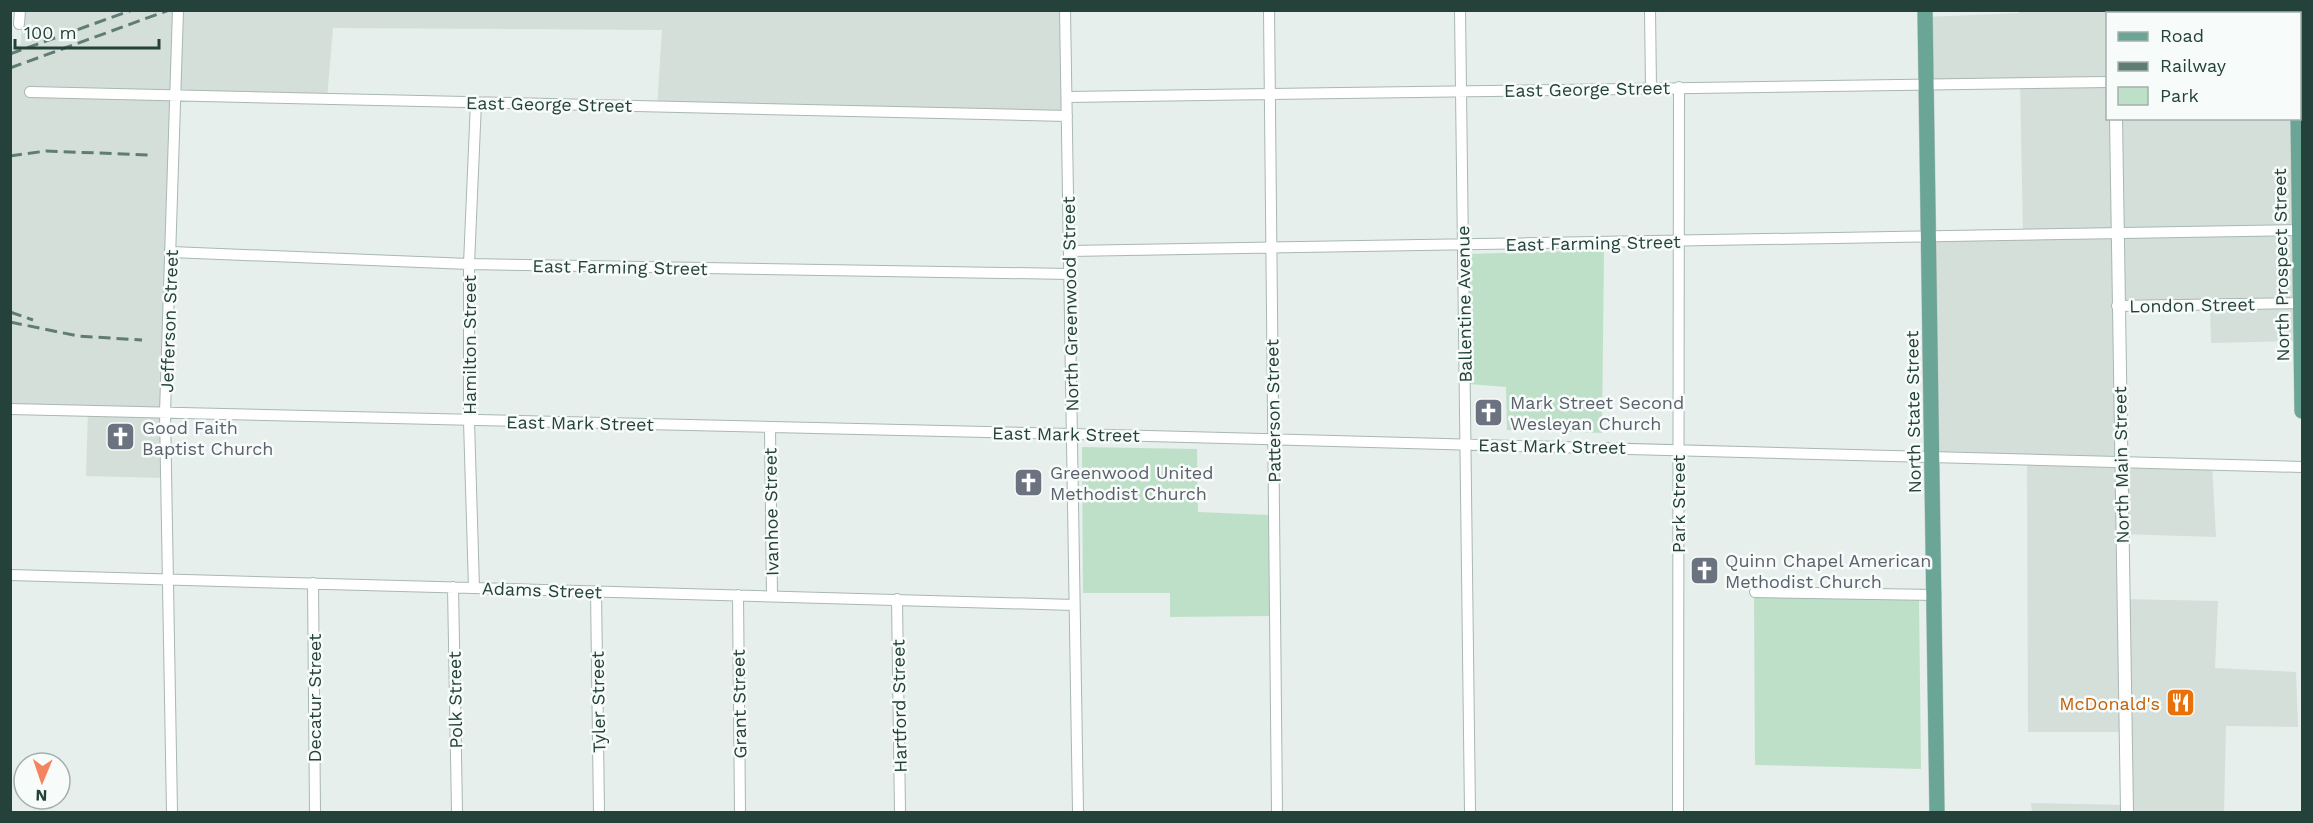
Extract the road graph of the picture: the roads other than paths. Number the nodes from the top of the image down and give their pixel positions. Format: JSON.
{"nodes":[{"id":1,"x":20,"y":10,"type":"edge"},
{"id":2,"x":178,"y":10,"type":"edge"},
{"id":3,"x":1065,"y":10,"type":"edge"},
{"id":4,"x":1269,"y":10,"type":"edge"},
{"id":5,"x":1460,"y":10,"type":"edge"},
{"id":6,"x":1650,"y":10,"type":"edge"},
{"id":7,"x":1925,"y":10,"type":"edge"},
{"id":8,"x":19,"y":24,"type":"dead end"},
{"id":9,"x":2106,"y":82,"type":"edge"},
{"id":10,"x":1927,"y":84,"type":"junction"},
{"id":11,"x":1651,"y":87,"type":"junction"},
{"id":12,"x":1679,"y":87,"type":"junction"},
{"id":13,"x":1461,"y":91,"type":"junction"},
{"id":14,"x":30,"y":92,"type":"dead end"},
{"id":15,"x":176,"y":93,"type":"junction"},
{"id":16,"x":1269,"y":94,"type":"junction"},
{"id":17,"x":1066,"y":97,"type":"junction"},
{"id":18,"x":476,"y":102,"type":"junction"},
{"id":19,"x":1067,"y":116,"type":"junction"},
{"id":20,"x":2116,"y":120,"type":"edge"},
{"id":21,"x":2298,"y":120,"type":"edge"},
{"id":22,"x":2301,"y":144,"type":"edge"},
{"id":23,"x":2300,"y":230,"type":"junction"},
{"id":24,"x":2118,"y":235,"type":"junction"},
{"id":25,"x":1929,"y":238,"type":"junction"},
{"id":26,"x":1678,"y":242,"type":"junction"},
{"id":27,"x":1463,"y":245,"type":"junction"},
{"id":28,"x":1271,"y":248,"type":"junction"},
{"id":29,"x":171,"y":252,"type":"junction"},
{"id":30,"x":1069,"y":252,"type":"junction"},
{"id":31,"x":469,"y":264,"type":"junction"},
{"id":32,"x":1069,"y":274,"type":"junction"},
{"id":33,"x":2302,"y":303,"type":"edge"},
{"id":34,"x":2117,"y":306,"type":"junction"},
{"id":35,"x":2302,"y":370,"type":"edge"},
{"id":36,"x":10,"y":409,"type":"edge"},
{"id":37,"x":2302,"y":411,"type":"edge"},
{"id":38,"x":165,"y":412,"type":"junction"},
{"id":39,"x":469,"y":421,"type":"junction"},
{"id":40,"x":770,"y":428,"type":"junction"},
{"id":41,"x":1072,"y":434,"type":"junction"},
{"id":42,"x":1274,"y":439,"type":"junction"},
{"id":43,"x":1466,"y":444,"type":"junction"},
{"id":44,"x":1678,"y":450,"type":"junction"},
{"id":45,"x":1933,"y":456,"type":"junction"},
{"id":46,"x":2122,"y":461,"type":"junction"},
{"id":47,"x":2302,"y":467,"type":"edge"},
{"id":48,"x":10,"y":575,"type":"edge"},
{"id":49,"x":168,"y":579,"type":"junction"},
{"id":50,"x":313,"y":583,"type":"junction"},
{"id":51,"x":453,"y":587,"type":"junction"},
{"id":52,"x":474,"y":588,"type":"junction"},
{"id":53,"x":596,"y":591,"type":"junction"},
{"id":54,"x":1755,"y":592,"type":"dead end"},
{"id":55,"x":738,"y":595,"type":"junction"},
{"id":56,"x":1936,"y":595,"type":"junction"},
{"id":57,"x":772,"y":596,"type":"junction"},
{"id":58,"x":897,"y":599,"type":"junction"},
{"id":59,"x":1074,"y":605,"type":"junction"},
{"id":60,"x":172,"y":813,"type":"edge"},
{"id":61,"x":315,"y":813,"type":"edge"},
{"id":62,"x":457,"y":813,"type":"edge"},
{"id":63,"x":599,"y":813,"type":"edge"},
{"id":64,"x":741,"y":813,"type":"edge"},
{"id":65,"x":900,"y":813,"type":"edge"},
{"id":66,"x":1078,"y":813,"type":"edge"},
{"id":67,"x":1277,"y":813,"type":"edge"},
{"id":68,"x":1470,"y":813,"type":"edge"},
{"id":69,"x":1678,"y":813,"type":"edge"},
{"id":70,"x":1937,"y":813,"type":"edge"},
{"id":71,"x":2127,"y":813,"type":"edge"}],
"edges":[{"from":1,"to":8,"type":"street"},
{"from":2,"to":15,"type":"street","name":"Jefferson Street"},
{"from":3,"to":17,"type":"street","name":"North Greenwood Street"},
{"from":4,"to":16,"type":"street","name":"Patterson Street"},
{"from":5,"to":13,"type":"street","name":"Ballentine Avenue"},
{"from":6,"to":11,"type":"street"},
{"from":7,"to":10,"type":"main road","name":"North State Street"},
{"from":9,"to":10,"type":"street","name":"East George Street"},
{"from":10,"to":12,"type":"street","name":"East George Street"},
{"from":10,"to":25,"type":"main road","name":"North State Street"},
{"from":11,"to":12,"type":"street","name":"East George Street"},
{"from":11,"to":13,"type":"street","name":"East George Street"},
{"from":12,"to":26,"type":"street","name":"Park Street"},
{"from":13,"to":16,"type":"street","name":"East George Street"},
{"from":13,"to":27,"type":"street","name":"Ballentine Avenue"},
{"from":14,"to":15,"type":"street","name":"East George Street"},
{"from":15,"to":18,"type":"street","name":"East George Street"},
{"from":15,"to":29,"type":"street","name":"Jefferson Street"},
{"from":16,"to":17,"type":"street","name":"East George Street"},
{"from":16,"to":28,"type":"street","name":"Patterson Street"},
{"from":17,"to":19,"type":"street","name":"North Greenwood Street"},
{"from":18,"to":19,"type":"street","name":"East George Street"},
{"from":18,"to":31,"type":"street","name":"Hamilton Street"},
{"from":19,"to":30,"type":"street","name":"North Greenwood Street"},
{"from":20,"to":24,"type":"street","name":"North Main Street"},
{"from":21,"to":22,"type":"main road","name":"North Prospect Street"},
{"from":22,"to":23,"type":"main road","name":"North Prospect Street"},
{"from":23,"to":24,"type":"street","name":"East Farming Street"},
{"from":23,"to":33,"type":"main road","name":"North Prospect Street"},
{"from":24,"to":25,"type":"street","name":"East Farming Street"},
{"from":24,"to":34,"type":"street","name":"North Main Street"},
{"from":25,"to":26,"type":"street","name":"East Farming Street"},
{"from":25,"to":45,"type":"main road","name":"North State Street"},
{"from":26,"to":27,"type":"street","name":"East Farming Street"},
{"from":26,"to":44,"type":"street","name":"Park Street"},
{"from":27,"to":28,"type":"street","name":"East Farming Street"},
{"from":27,"to":43,"type":"street","name":"Ballentine Avenue"},
{"from":28,"to":30,"type":"street","name":"East Farming Street"},
{"from":28,"to":42,"type":"street","name":"Patterson Street"},
{"from":29,"to":31,"type":"street","name":"East Farming Street"},
{"from":29,"to":38,"type":"street","name":"Jefferson Street"},
{"from":30,"to":32,"type":"street","name":"North Greenwood Street"},
{"from":31,"to":32,"type":"street","name":"East Farming Street"},
{"from":31,"to":39,"type":"street","name":"Hamilton Street"},
{"from":32,"to":41,"type":"street","name":"North Greenwood Street"},
{"from":33,"to":34,"type":"street","name":"London Street"},
{"from":33,"to":35,"type":"main road","name":"North Prospect Street"},
{"from":34,"to":46,"type":"street","name":"North Main Street"},
{"from":35,"to":37,"type":"main road","name":"North Prospect Street"},
{"from":36,"to":38,"type":"street","name":"East Mark Street"},
{"from":38,"to":39,"type":"street","name":"East Mark Street"},
{"from":38,"to":49,"type":"street","name":"Jefferson Street"},
{"from":39,"to":40,"type":"street","name":"East Mark Street"},
{"from":39,"to":52,"type":"street","name":"Hamilton Street"},
{"from":40,"to":41,"type":"street","name":"East Mark Street"},
{"from":40,"to":57,"type":"street","name":"Ivanhoe Street"},
{"from":41,"to":42,"type":"street","name":"East Mark Street"},
{"from":41,"to":59,"type":"street","name":"North Greenwood Street"},
{"from":42,"to":43,"type":"street","name":"East Mark Street"},
{"from":42,"to":67,"type":"street","name":"Patterson Street"},
{"from":43,"to":44,"type":"street","name":"East Mark Street"},
{"from":43,"to":68,"type":"street","name":"Ballentine Avenue"},
{"from":44,"to":45,"type":"street","name":"East Mark Street"},
{"from":44,"to":69,"type":"street","name":"Park Street"},
{"from":45,"to":46,"type":"street","name":"East Mark Street"},
{"from":45,"to":56,"type":"main road","name":"North State Street"},
{"from":46,"to":47,"type":"street","name":"East Mark Street"},
{"from":46,"to":71,"type":"street","name":"North Main Street"},
{"from":48,"to":49,"type":"street","name":"Adams Street"},
{"from":49,"to":50,"type":"street","name":"Adams Street"},
{"from":49,"to":60,"type":"street","name":"Jefferson Street"},
{"from":50,"to":51,"type":"street","name":"Adams Street"},
{"from":50,"to":61,"type":"street","name":"Decatur Street"},
{"from":51,"to":52,"type":"street","name":"Adams Street"},
{"from":51,"to":62,"type":"street","name":"Polk Street"},
{"from":52,"to":53,"type":"street","name":"Adams Street"},
{"from":53,"to":55,"type":"street","name":"Adams Street"},
{"from":53,"to":63,"type":"street","name":"Tyler Street"},
{"from":54,"to":56,"type":"street"},
{"from":55,"to":57,"type":"street","name":"Adams Street"},
{"from":55,"to":64,"type":"street","name":"Grant Street"},
{"from":56,"to":70,"type":"main road","name":"North State Street"},
{"from":57,"to":58,"type":"street","name":"Adams Street"},
{"from":58,"to":59,"type":"street","name":"Adams Street"},
{"from":58,"to":65,"type":"street","name":"Hartford Street"},
{"from":59,"to":66,"type":"street","name":"North Greenwood Street"}]}
